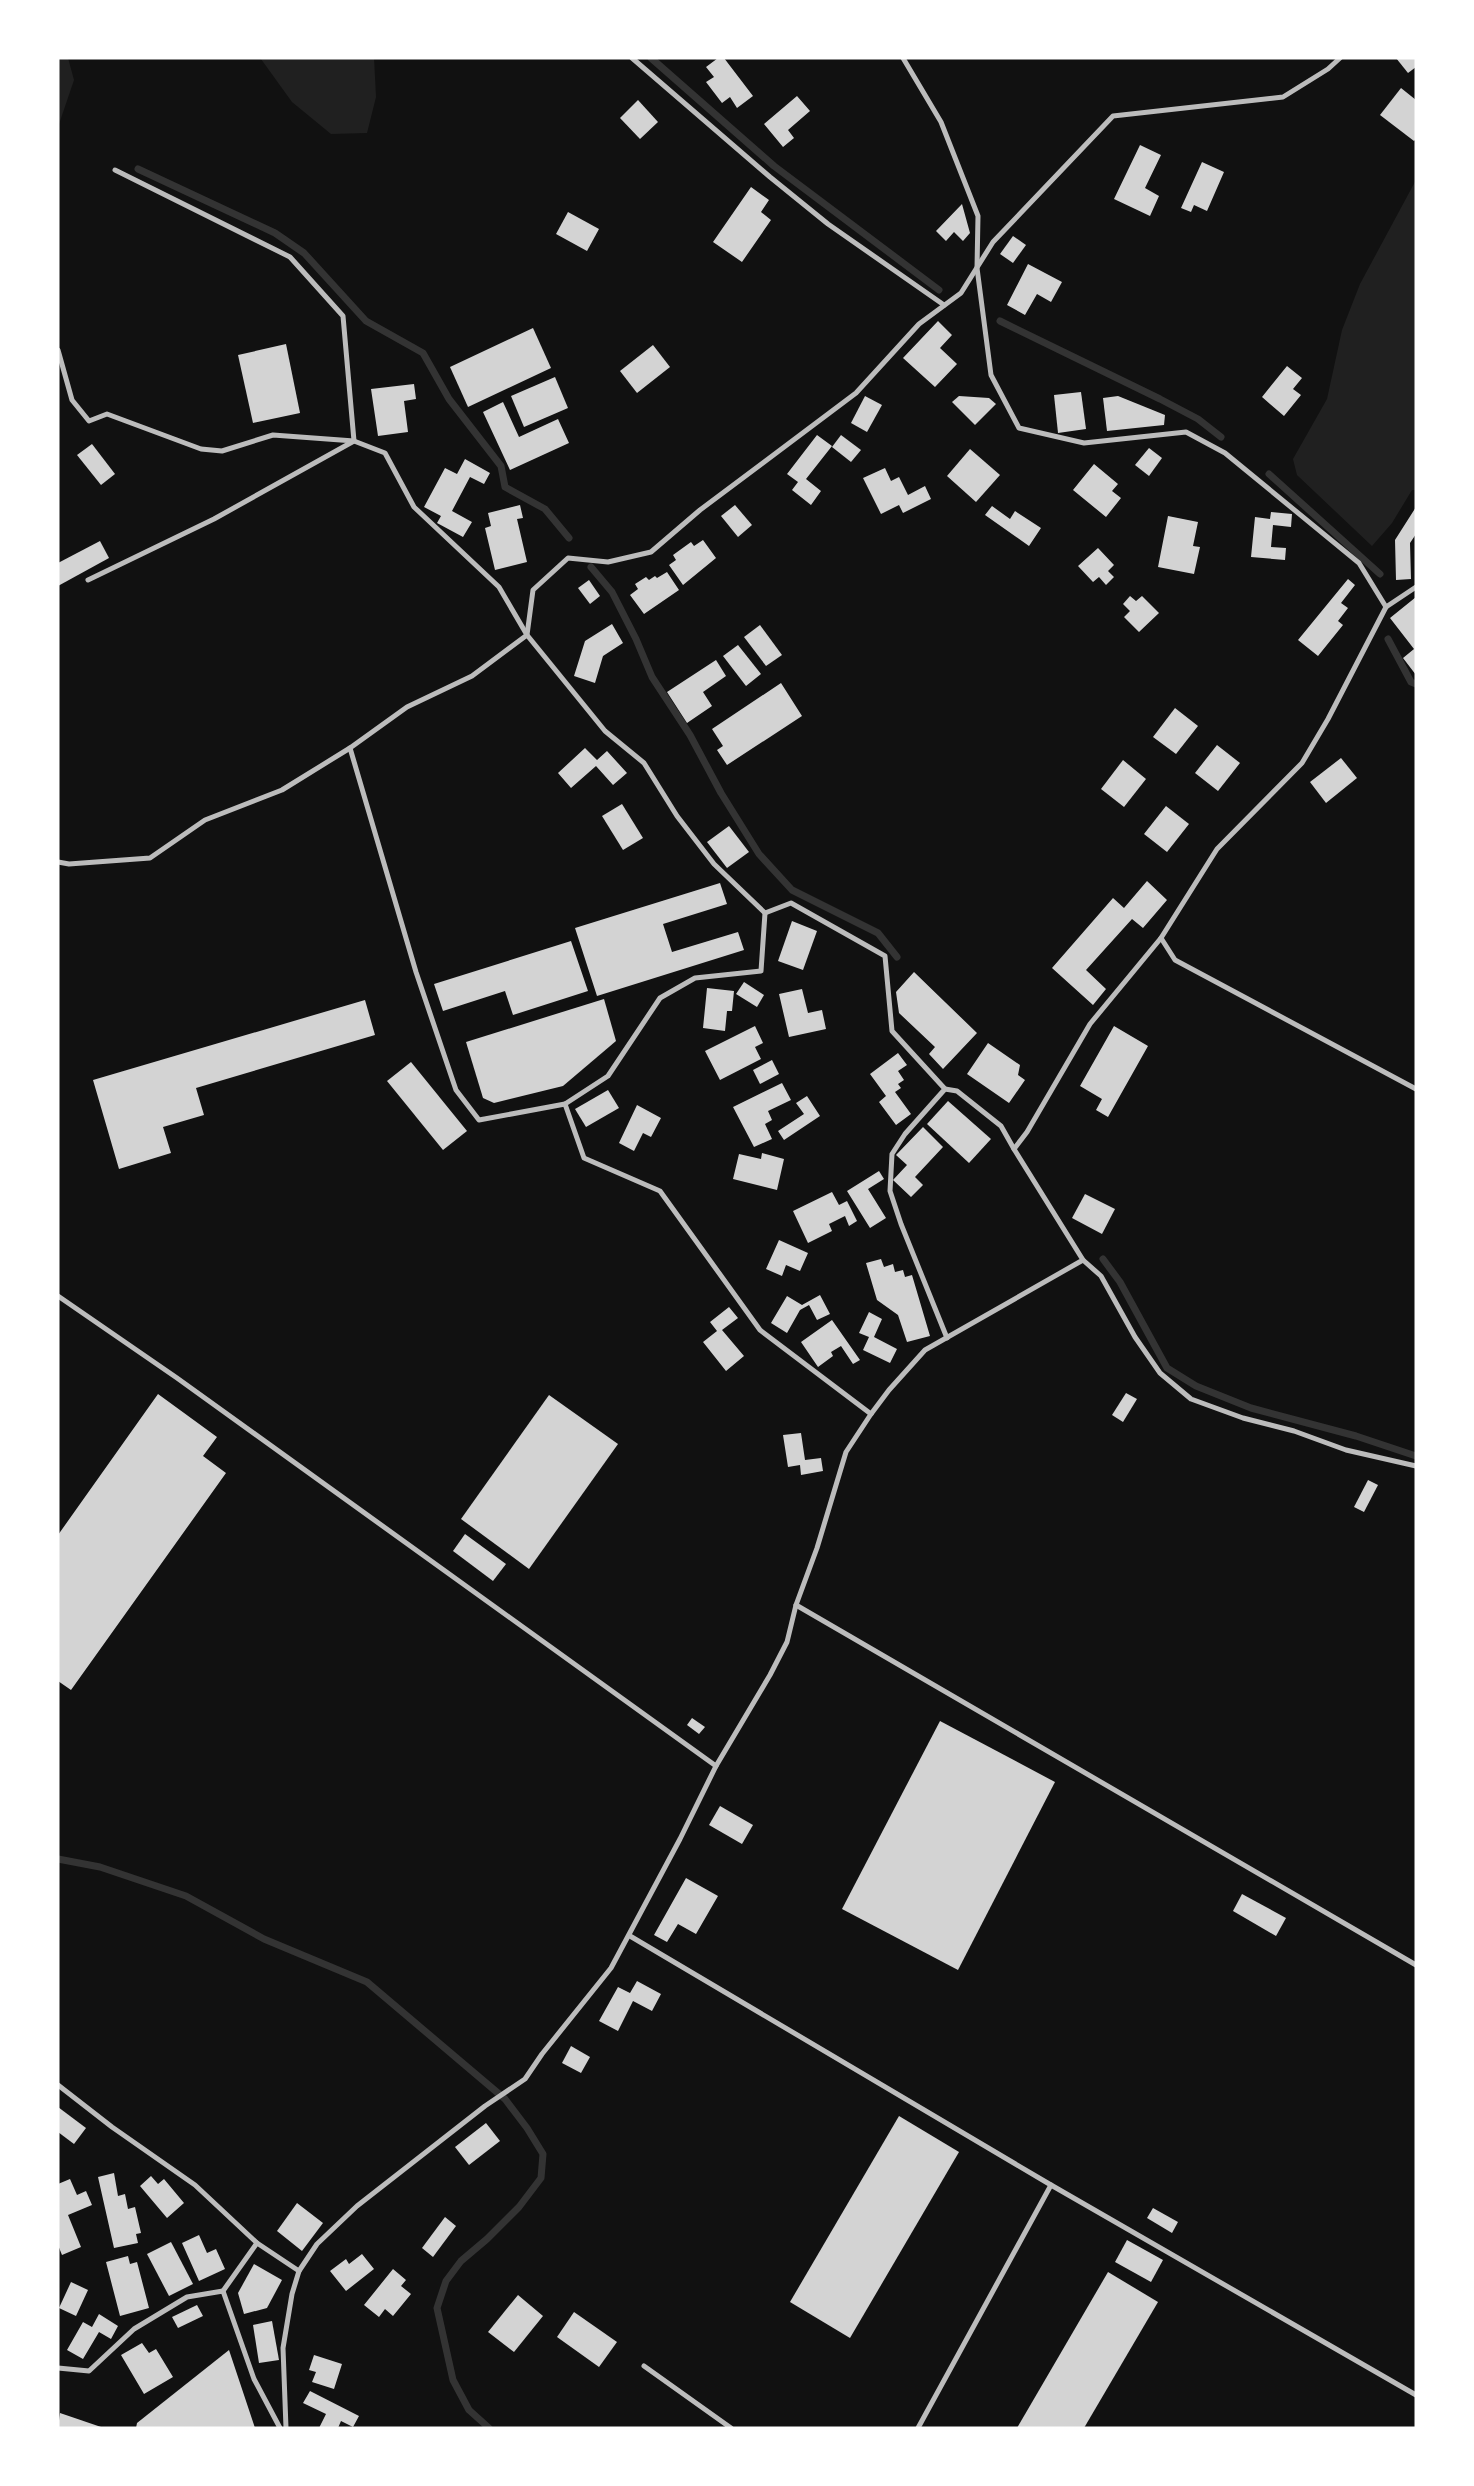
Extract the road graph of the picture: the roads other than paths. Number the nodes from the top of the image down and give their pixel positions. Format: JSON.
{"nodes":[{"id":1,"x":632,"y":58,"type":"edge"},
{"id":2,"x":904,"y":58,"type":"edge"},
{"id":3,"x":1340,"y":58,"type":"edge"},
{"id":4,"x":115,"y":170,"type":"dead end"},
{"id":5,"x":976,"y":268,"type":"junction"},
{"id":6,"x":944,"y":305,"type":"junction"},
{"id":7,"x":58,"y":350,"type":"edge"},
{"id":8,"x":354,"y":441,"type":"junction"},
{"id":9,"x":88,"y":580,"type":"dead end"},
{"id":10,"x":1416,"y":587,"type":"edge"},
{"id":11,"x":1385,"y":607,"type":"junction"},
{"id":12,"x":527,"y":635,"type":"junction"},
{"id":13,"x":350,"y":748,"type":"junction"},
{"id":14,"x":58,"y":862,"type":"edge"},
{"id":15,"x":765,"y":913,"type":"junction"},
{"id":16,"x":1161,"y":938,"type":"junction"},
{"id":17,"x":946,"y":1089,"type":"junction"},
{"id":18,"x":1416,"y":1089,"type":"edge"},
{"id":19,"x":565,"y":1104,"type":"junction"},
{"id":20,"x":1014,"y":1149,"type":"junction"},
{"id":21,"x":1083,"y":1260,"type":"junction"},
{"id":22,"x":58,"y":1296,"type":"edge"},
{"id":23,"x":947,"y":1338,"type":"junction"},
{"id":24,"x":871,"y":1414,"type":"junction"},
{"id":25,"x":1416,"y":1466,"type":"edge"},
{"id":26,"x":796,"y":1605,"type":"junction"},
{"id":27,"x":716,"y":1766,"type":"junction"},
{"id":28,"x":630,"y":1936,"type":"junction"},
{"id":29,"x":1416,"y":1965,"type":"edge"},
{"id":30,"x":58,"y":2085,"type":"edge"},
{"id":31,"x":1051,"y":2185,"type":"junction"},
{"id":32,"x":257,"y":2243,"type":"junction"},
{"id":33,"x":299,"y":2272,"type":"junction"},
{"id":34,"x":223,"y":2291,"type":"junction"},
{"id":35,"x":644,"y":2366,"type":"dead end"},
{"id":36,"x":58,"y":2368,"type":"edge"},
{"id":37,"x":1416,"y":2395,"type":"edge"},
{"id":38,"x":280,"y":2428,"type":"edge"},
{"id":39,"x":286,"y":2428,"type":"edge"},
{"id":40,"x":731,"y":2428,"type":"edge"},
{"id":41,"x":918,"y":2428,"type":"edge"}],
"edges":[{"from":1,"to":6,"type":"lane"},
{"from":2,"to":5,"type":"lane"},
{"from":3,"to":5,"type":"lane"},
{"from":4,"to":8,"type":"lane"},
{"from":5,"to":6,"type":"lane"},
{"from":5,"to":11,"type":"lane"},
{"from":6,"to":12,"type":"lane"},
{"from":7,"to":8,"type":"lane"},
{"from":8,"to":9,"type":"lane"},
{"from":8,"to":12,"type":"lane"},
{"from":10,"to":11,"type":"lane"},
{"from":11,"to":16,"type":"lane"},
{"from":12,"to":13,"type":"lane"},
{"from":12,"to":15,"type":"lane"},
{"from":13,"to":14,"type":"lane"},
{"from":13,"to":19,"type":"lane"},
{"from":15,"to":17,"type":"lane"},
{"from":15,"to":19,"type":"lane"},
{"from":16,"to":18,"type":"lane"},
{"from":16,"to":20,"type":"lane"},
{"from":17,"to":20,"type":"lane"},
{"from":17,"to":23,"type":"lane"},
{"from":19,"to":24,"type":"lane"},
{"from":20,"to":21,"type":"lane"},
{"from":21,"to":23,"type":"lane"},
{"from":21,"to":25,"type":"lane"},
{"from":22,"to":27,"type":"lane"},
{"from":23,"to":24,"type":"lane"},
{"from":24,"to":26,"type":"lane"},
{"from":26,"to":27,"type":"lane"},
{"from":26,"to":29,"type":"lane"},
{"from":27,"to":28,"type":"lane"},
{"from":28,"to":31,"type":"lane"},
{"from":28,"to":33,"type":"lane"},
{"from":30,"to":32,"type":"lane"},
{"from":31,"to":37,"type":"lane"},
{"from":31,"to":41,"type":"lane"},
{"from":32,"to":33,"type":"lane"},
{"from":32,"to":34,"type":"lane"},
{"from":33,"to":39,"type":"lane"},
{"from":34,"to":36,"type":"lane"},
{"from":34,"to":38,"type":"lane"},
{"from":35,"to":40,"type":"lane"}]}
